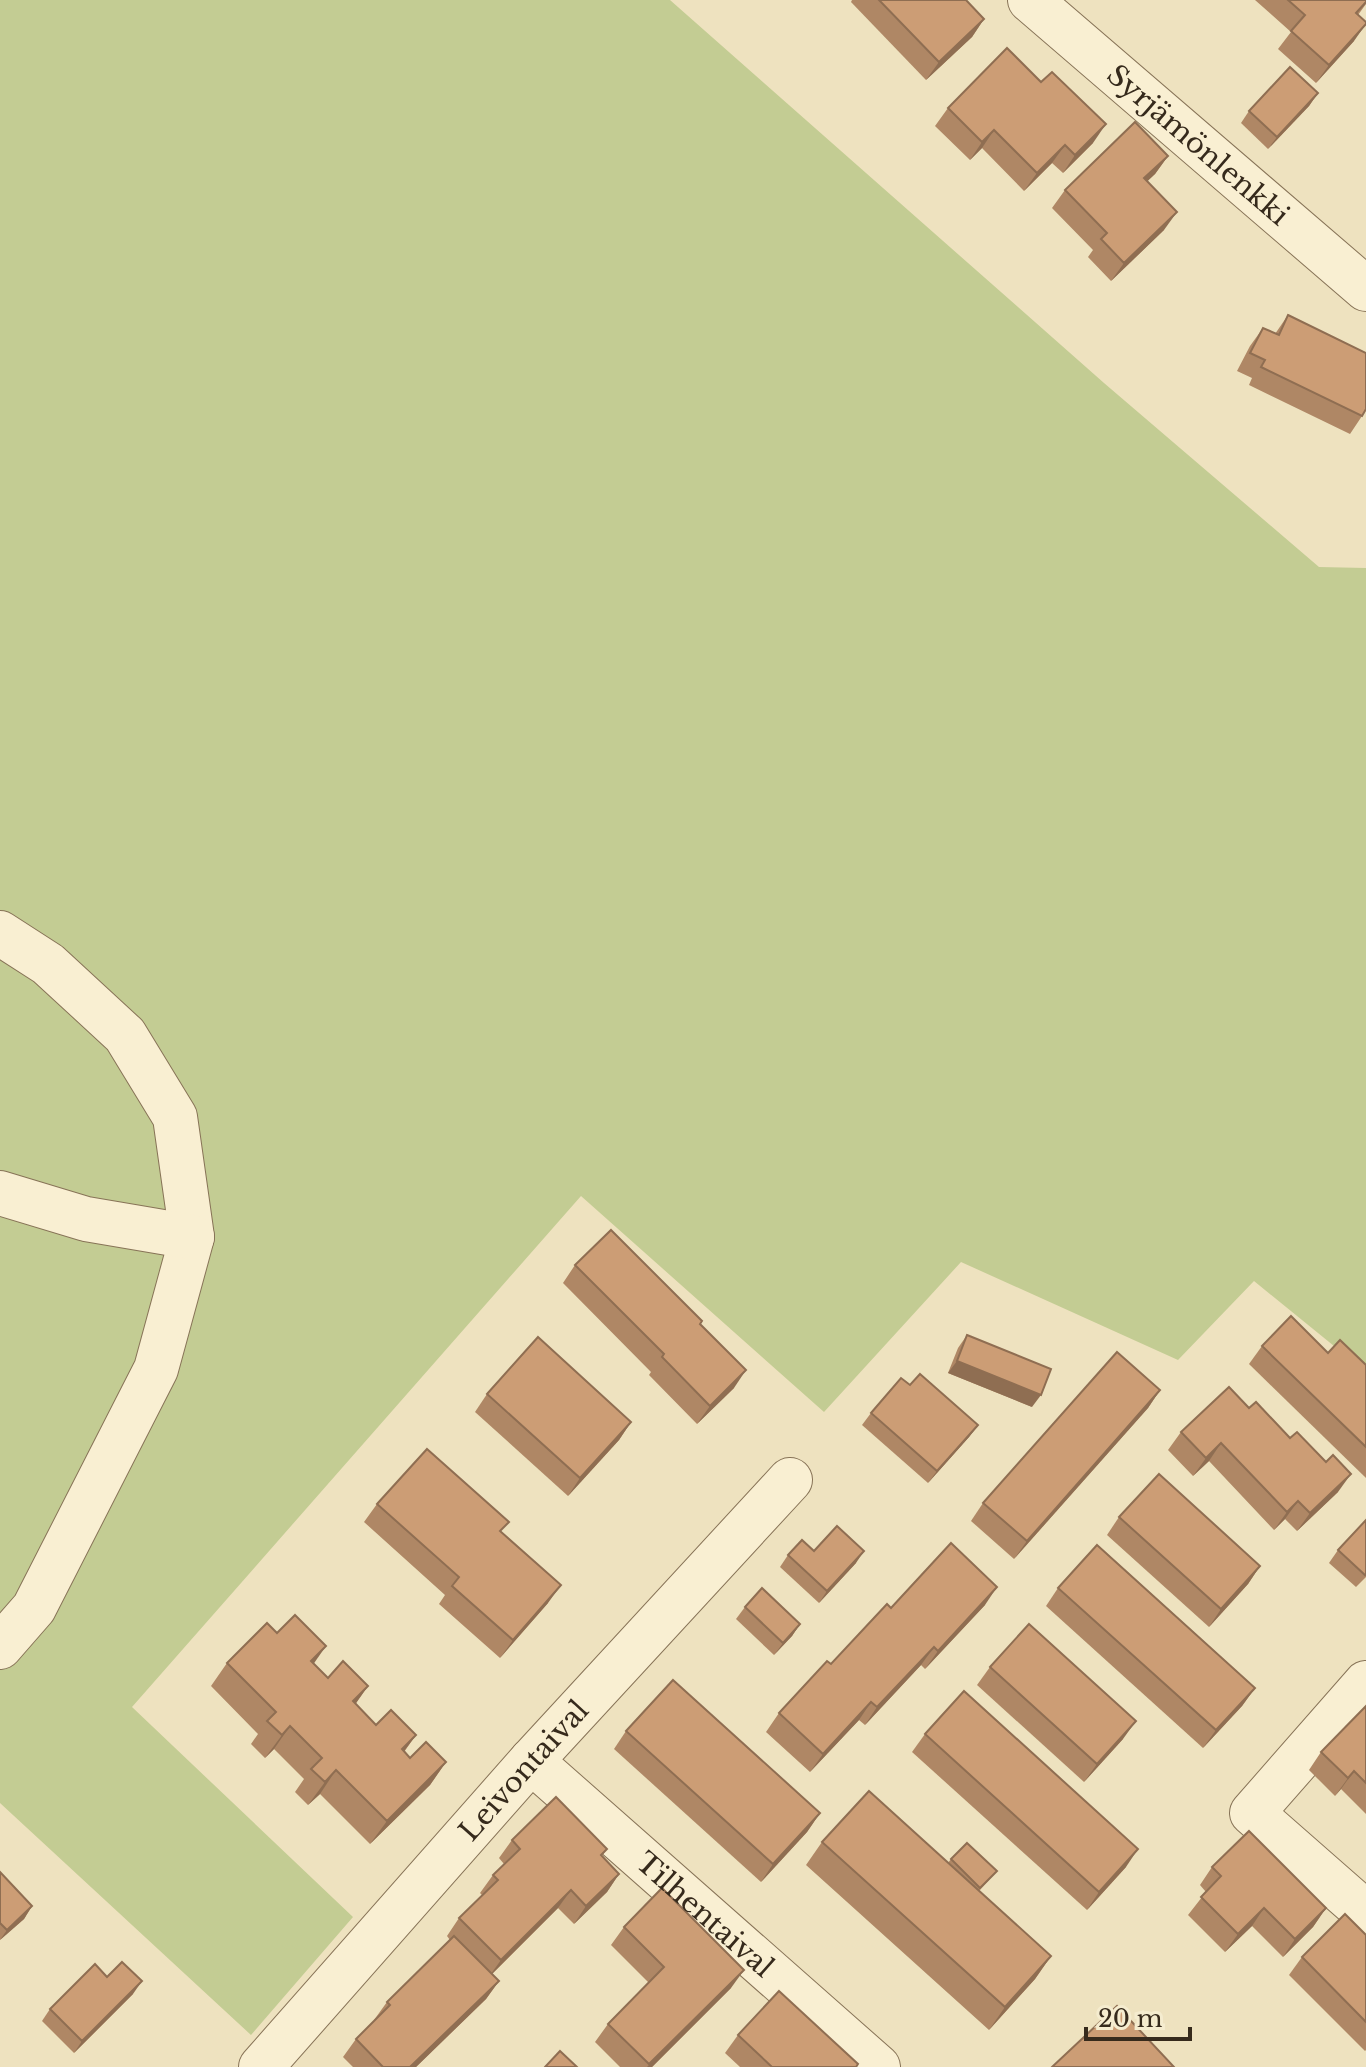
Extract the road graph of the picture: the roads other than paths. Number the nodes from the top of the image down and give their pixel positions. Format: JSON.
{"nodes":[{"id":1,"x":1030,"y":0,"type":"edge"},
{"id":2,"x":1366,"y":289,"type":"edge"},
{"id":3,"x":0,"y":933,"type":"edge"},
{"id":4,"x":0,"y":1193,"type":"edge"},
{"id":5,"x":192,"y":1237,"type":"junction"},
{"id":6,"x":790,"y":1480,"type":"dead end"},
{"id":7,"x":0,"y":1647,"type":"edge"},
{"id":8,"x":1366,"y":1683,"type":"edge"},
{"id":9,"x":531,"y":1761,"type":"junction"},
{"id":10,"x":1366,"y":1913,"type":"edge"},
{"id":11,"x":261,"y":2067,"type":"edge"},
{"id":12,"x":878,"y":2067,"type":"edge"}],
"edges":[{"from":1,"to":2,"type":"street","name":"Syrjämönlenkki"},
{"from":3,"to":5,"type":"street"},
{"from":4,"to":5,"type":"street"},
{"from":5,"to":7,"type":"street"},
{"from":6,"to":9,"type":"street","name":"Leivontaival"},
{"from":8,"to":10,"type":"street"},
{"from":9,"to":11,"type":"street","name":"Leivontaival"},
{"from":9,"to":12,"type":"street","name":"Tilhentaival"}]}
